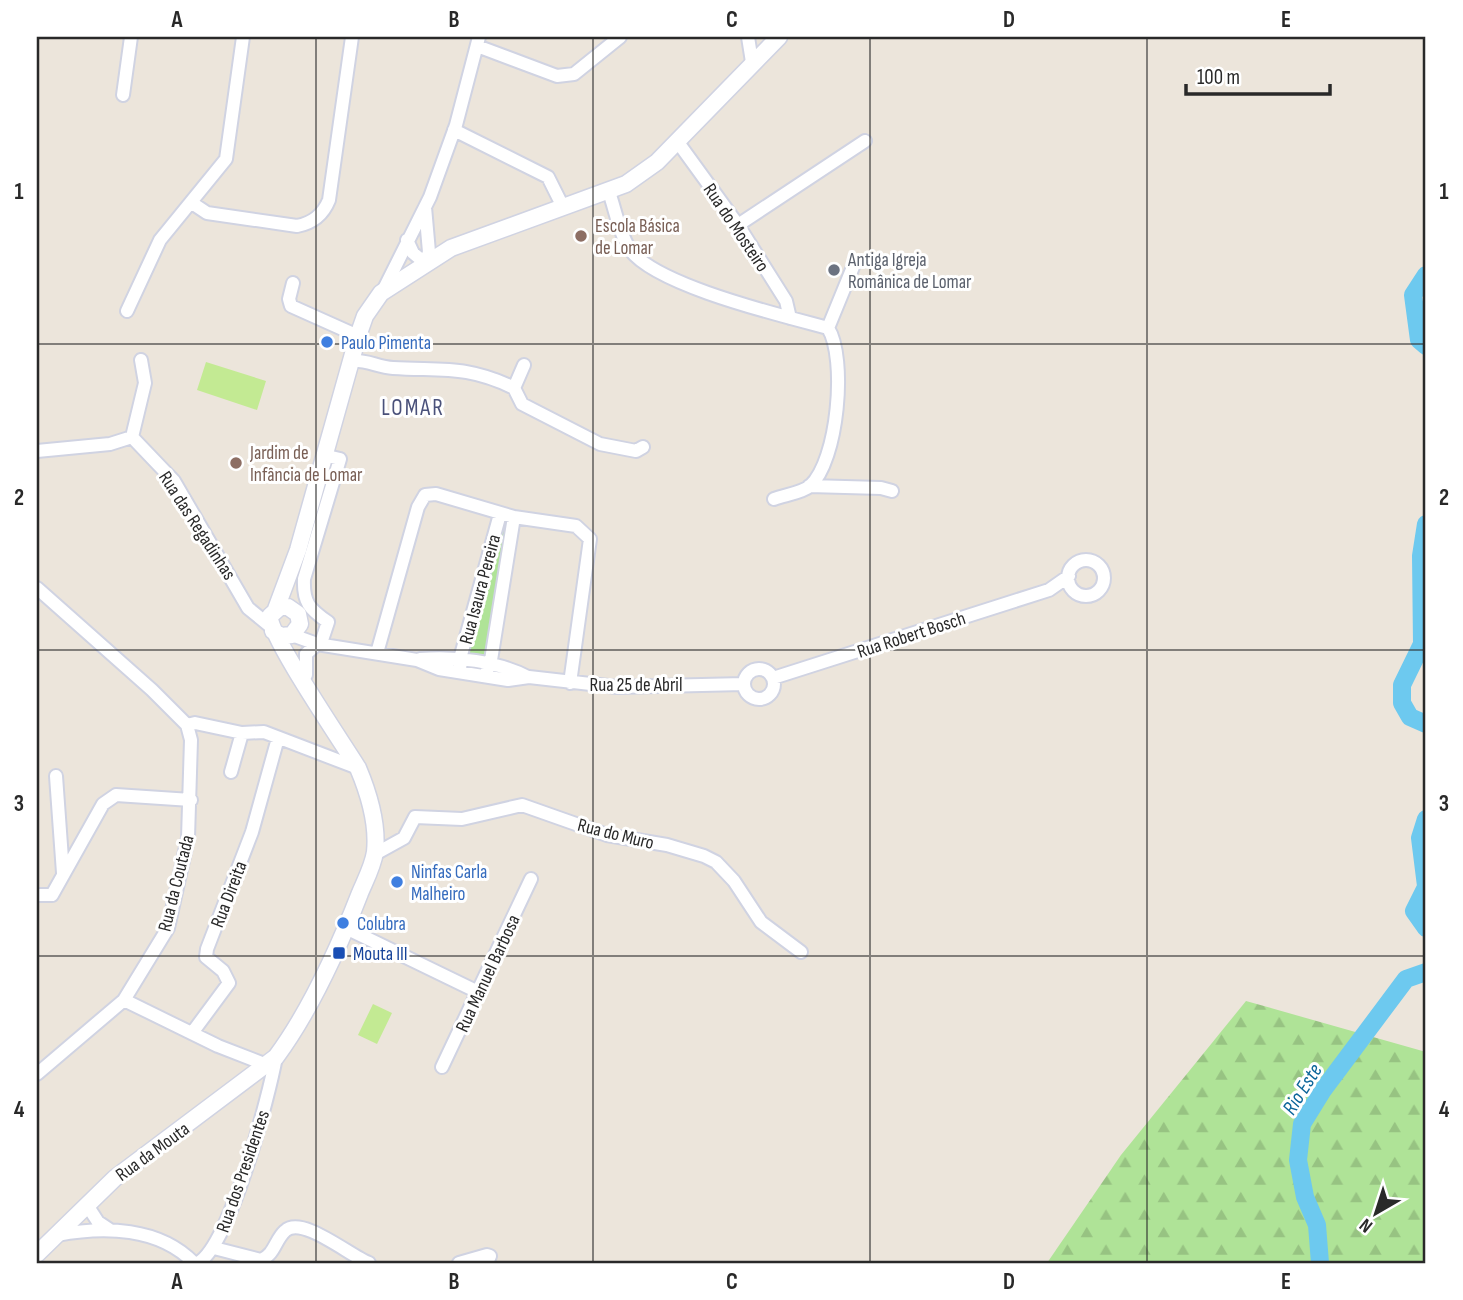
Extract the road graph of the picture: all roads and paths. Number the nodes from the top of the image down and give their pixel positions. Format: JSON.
{"nodes":[{"id":1,"x":131,"y":37,"type":"edge"},
{"id":2,"x":243,"y":37,"type":"edge"},
{"id":3,"x":352,"y":37,"type":"edge"},
{"id":4,"x":620,"y":37,"type":"edge"},
{"id":5,"x":748,"y":37,"type":"edge"},
{"id":6,"x":779,"y":37,"type":"edge"},
{"id":7,"x":478,"y":41,"type":"edge"},
{"id":8,"x":752,"y":61,"type":"junction"},
{"id":9,"x":123,"y":95,"type":"dead end"},
{"id":10,"x":454,"y":130,"type":"junction"},
{"id":11,"x":677,"y":141,"type":"junction"},
{"id":12,"x":865,"y":141,"type":"dead end"},
{"id":13,"x":609,"y":191,"type":"junction"},
{"id":14,"x":192,"y":203,"type":"junction"},
{"id":15,"x":425,"y":206,"type":"junction"},
{"id":16,"x":563,"y":208,"type":"junction"},
{"id":17,"x":738,"y":225,"type":"junction"},
{"id":18,"x":426,"y":232,"type":"junction"},
{"id":19,"x":407,"y":240,"type":"junction"},
{"id":20,"x":451,"y":248,"type":"junction"},
{"id":21,"x":425,"y":263,"type":"junction"},
{"id":22,"x":853,"y":267,"type":"dead end"},
{"id":23,"x":293,"y":282,"type":"dead end"},
{"id":24,"x":381,"y":293,"type":"junction"},
{"id":25,"x":127,"y":311,"type":"dead end"},
{"id":26,"x":790,"y":318,"type":"junction"},
{"id":27,"x":828,"y":328,"type":"junction"},
{"id":28,"x":358,"y":336,"type":"junction"},
{"id":29,"x":141,"y":360,"type":"dead end"},
{"id":30,"x":350,"y":362,"type":"junction"},
{"id":31,"x":524,"y":365,"type":"dead end"},
{"id":32,"x":514,"y":388,"type":"junction"},
{"id":33,"x":132,"y":437,"type":"junction"},
{"id":34,"x":643,"y":447,"type":"dead end"},
{"id":35,"x":37,"y":451,"type":"edge"},
{"id":36,"x":323,"y":455,"type":"junction"},
{"id":37,"x":809,"y":486,"type":"junction"},
{"id":38,"x":892,"y":491,"type":"dead end"},
{"id":39,"x":774,"y":499,"type":"dead end"},
{"id":40,"x":500,"y":514,"type":"junction"},
{"id":41,"x":514,"y":517,"type":"junction"},
{"id":42,"x":298,"y":550,"type":"junction"},
{"id":43,"x":1069,"y":576,"type":"junction"},
{"id":44,"x":37,"y":588,"type":"edge"},
{"id":45,"x":1049,"y":590,"type":"junction"},
{"id":46,"x":1076,"y":593,"type":"junction"},
{"id":47,"x":297,"y":614,"type":"junction"},
{"id":48,"x":273,"y":619,"type":"junction"},
{"id":49,"x":292,"y":635,"type":"junction"},
{"id":50,"x":320,"y":641,"type":"junction"},
{"id":51,"x":377,"y":653,"type":"junction"},
{"id":52,"x":460,"y":666,"type":"junction"},
{"id":53,"x":487,"y":670,"type":"junction"},
{"id":54,"x":306,"y":675,"type":"junction"},
{"id":55,"x":773,"y":678,"type":"junction"},
{"id":56,"x":570,"y":683,"type":"junction"},
{"id":57,"x":744,"y":684,"type":"junction"},
{"id":58,"x":318,"y":702,"type":"junction"},
{"id":59,"x":187,"y":725,"type":"junction"},
{"id":60,"x":242,"y":733,"type":"junction"},
{"id":61,"x":278,"y":738,"type":"junction"},
{"id":62,"x":358,"y":768,"type":"junction"},
{"id":63,"x":231,"y":772,"type":"dead end"},
{"id":64,"x":55,"y":776,"type":"dead end"},
{"id":65,"x":191,"y":800,"type":"junction"},
{"id":66,"x":375,"y":854,"type":"junction"},
{"id":67,"x":64,"y":874,"type":"junction"},
{"id":68,"x":531,"y":879,"type":"dead end"},
{"id":69,"x":37,"y":895,"type":"edge"},
{"id":70,"x":346,"y":928,"type":"junction"},
{"id":71,"x":801,"y":953,"type":"dead end"},
{"id":72,"x":478,"y":992,"type":"junction"},
{"id":73,"x":124,"y":1000,"type":"junction"},
{"id":74,"x":192,"y":1032,"type":"junction"},
{"id":75,"x":272,"y":1064,"type":"junction"},
{"id":76,"x":442,"y":1066,"type":"dead end"},
{"id":77,"x":37,"y":1073,"type":"edge"},
{"id":78,"x":87,"y":1205,"type":"junction"},
{"id":79,"x":111,"y":1230,"type":"junction"},
{"id":80,"x":57,"y":1235,"type":"junction"},
{"id":81,"x":214,"y":1248,"type":"junction"},
{"id":82,"x":37,"y":1254,"type":"edge"},
{"id":83,"x":487,"y":1259,"type":"edge"},
{"id":84,"x":196,"y":1263,"type":"edge"},
{"id":85,"x":369,"y":1263,"type":"edge"},
{"id":86,"x":460,"y":1263,"type":"edge"}],
"edges":[{"from":1,"to":9,"type":"street"},
{"from":2,"to":14,"type":"street"},
{"from":3,"to":14,"type":"street"},
{"from":4,"to":7,"type":"street"},
{"from":5,"to":8,"type":"street"},
{"from":6,"to":8,"type":"main road"},
{"from":7,"to":10,"type":"street"},
{"from":8,"to":11,"type":"main road"},
{"from":10,"to":15,"type":"street"},
{"from":10,"to":16,"type":"street"},
{"from":11,"to":13,"type":"main road"},
{"from":11,"to":17,"type":"street","name":"Rua do Mosteiro"},
{"from":12,"to":17,"type":"street"},
{"from":13,"to":16,"type":"main road"},
{"from":13,"to":26,"type":"street"},
{"from":14,"to":25,"type":"street"},
{"from":15,"to":18,"type":"street"},
{"from":15,"to":19,"type":"street"},
{"from":16,"to":20,"type":"main road"},
{"from":17,"to":26,"type":"street","name":"Rua do Mosteiro"},
{"from":18,"to":20,"type":"street"},
{"from":18,"to":21,"type":"street"},
{"from":19,"to":21,"type":"street"},
{"from":19,"to":24,"type":"street"},
{"from":20,"to":21,"type":"main road"},
{"from":21,"to":24,"type":"main road"},
{"from":22,"to":27,"type":"street"},
{"from":23,"to":28,"type":"street"},
{"from":24,"to":28,"type":"main road"},
{"from":26,"to":27,"type":"street"},
{"from":27,"to":37,"type":"street"},
{"from":28,"to":30,"type":"main road"},
{"from":29,"to":33,"type":"street"},
{"from":30,"to":32,"type":"street"},
{"from":30,"to":36,"type":"main road"},
{"from":31,"to":32,"type":"street"},
{"from":32,"to":34,"type":"street"},
{"from":33,"to":35,"type":"street"},
{"from":33,"to":48,"type":"street","name":"Rua das Regadinhas"},
{"from":36,"to":42,"type":"main road"},
{"from":36,"to":50,"type":"street"},
{"from":37,"to":38,"type":"street"},
{"from":37,"to":39,"type":"street"},
{"from":40,"to":41,"type":"street","name":"Rua Isaura Pereira"},
{"from":40,"to":51,"type":"street"},
{"from":40,"to":52,"type":"street","name":"Rua Isaura Pereira"},
{"from":41,"to":53,"type":"street","name":"Rua Isaura Pereira"},
{"from":41,"to":56,"type":"street"},
{"from":42,"to":47,"type":"main road"},
{"from":42,"to":48,"type":"main road"},
{"from":43,"to":45,"type":"street","name":"Rua Robert Bosch"},
{"from":43,"to":46,"type":"street"},
{"from":43,"to":46,"type":"street","name":"Rua Robert Bosch"},
{"from":44,"to":59,"type":"street"},
{"from":45,"to":46,"type":"street","name":"Rua Robert Bosch"},
{"from":45,"to":55,"type":"street","name":"Rua Robert Bosch"},
{"from":47,"to":48,"type":"main road"},
{"from":47,"to":49,"type":"main road"},
{"from":47,"to":50,"type":"street"},
{"from":48,"to":49,"type":"main road"},
{"from":48,"to":58,"type":"main road"},
{"from":49,"to":50,"type":"street","name":"Rua 25 de Abril"},
{"from":49,"to":54,"type":"main road"},
{"from":50,"to":51,"type":"street","name":"Rua 25 de Abril"},
{"from":50,"to":54,"type":"street"},
{"from":51,"to":52,"type":"street","name":"Rua 25 de Abril"},
{"from":52,"to":53,"type":"street","name":"Rua 25 de Abril"},
{"from":53,"to":56,"type":"street","name":"Rua 25 de Abril"},
{"from":54,"to":58,"type":"main road"},
{"from":55,"to":57,"type":"street","name":"Rua Robert Bosch"},
{"from":55,"to":57,"type":"street","name":"Rua Robert Bosch"},
{"from":56,"to":57,"type":"street","name":"Rua 25 de Abril"},
{"from":58,"to":62,"type":"main road"},
{"from":59,"to":60,"type":"street"},
{"from":59,"to":65,"type":"street","name":"Rua da Coutada"},
{"from":60,"to":61,"type":"street"},
{"from":60,"to":63,"type":"street"},
{"from":61,"to":62,"type":"street"},
{"from":61,"to":74,"type":"street","name":"Rua Direita"},
{"from":62,"to":66,"type":"main road"},
{"from":64,"to":67,"type":"street"},
{"from":65,"to":67,"type":"street"},
{"from":65,"to":73,"type":"street","name":"Rua da Coutada"},
{"from":66,"to":70,"type":"main road","name":"Rua da Mouta"},
{"from":66,"to":71,"type":"street","name":"Rua do Muro"},
{"from":67,"to":69,"type":"street"},
{"from":68,"to":72,"type":"street","name":"Rua Manuel Barbosa"},
{"from":70,"to":72,"type":"street"},
{"from":70,"to":75,"type":"main road","name":"Rua da Mouta"},
{"from":72,"to":76,"type":"street","name":"Rua Manuel Barbosa"},
{"from":73,"to":74,"type":"street"},
{"from":73,"to":77,"type":"street","name":"Rua da Coutada"},
{"from":74,"to":75,"type":"street"},
{"from":75,"to":78,"type":"main road","name":"Rua da Mouta"},
{"from":75,"to":81,"type":"street","name":"Rua dos Presidentes"},
{"from":78,"to":79,"type":"street"},
{"from":78,"to":80,"type":"main road","name":"Rua da Mouta"},
{"from":79,"to":80,"type":"street"},
{"from":79,"to":84,"type":"street"},
{"from":80,"to":82,"type":"main road","name":"Rua da Mouta"},
{"from":81,"to":84,"type":"street","name":"Rua dos Presidentes"},
{"from":81,"to":85,"type":"street"},
{"from":83,"to":86,"type":"street"}]}
